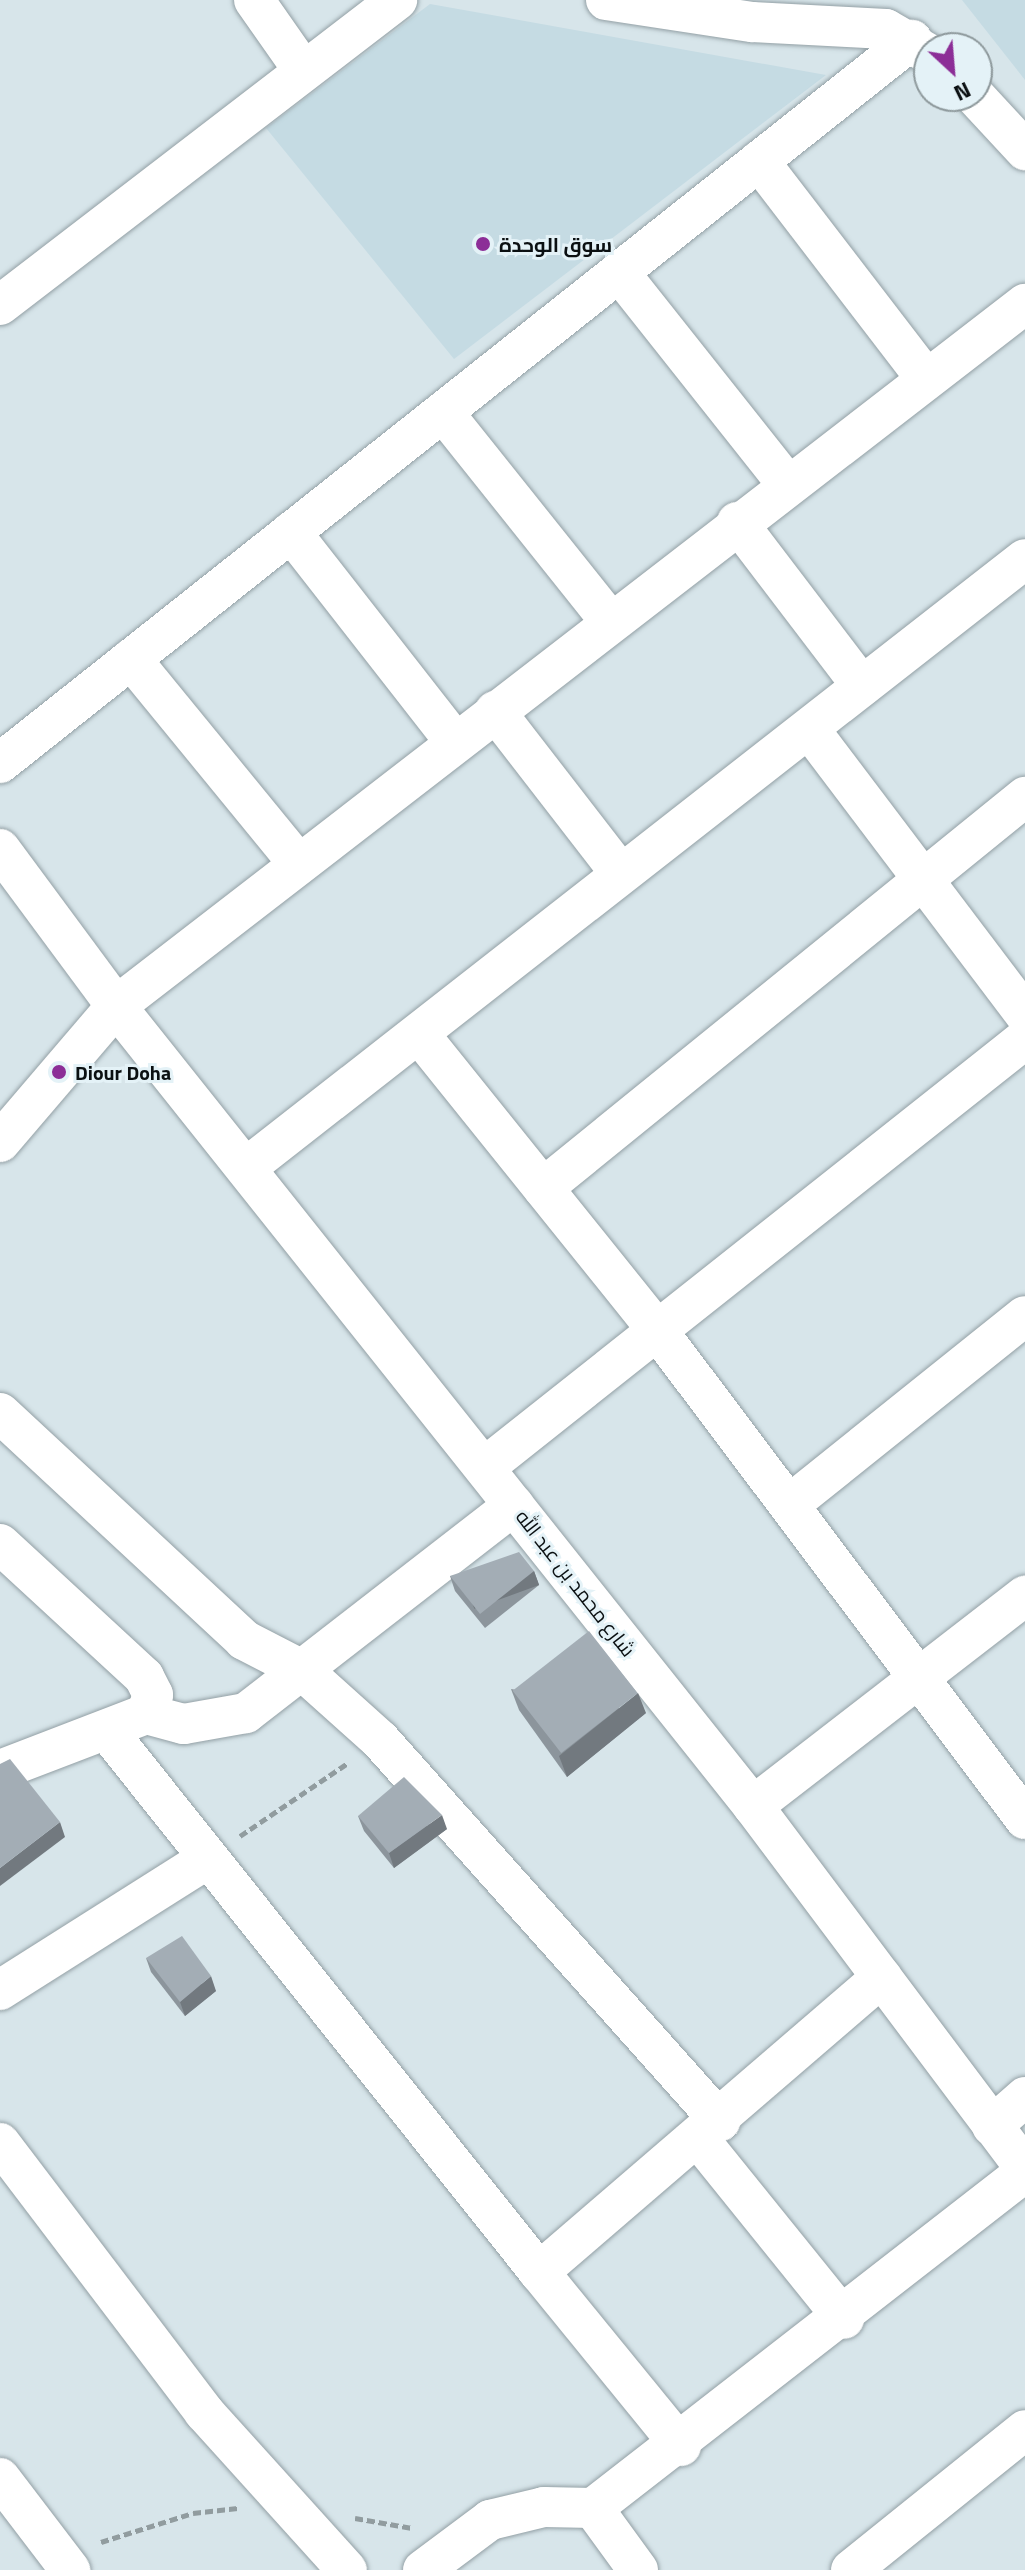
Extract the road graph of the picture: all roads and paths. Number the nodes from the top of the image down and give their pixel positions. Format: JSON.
{"nodes":[{"id":1,"x":254,"y":0,"type":"edge"},
{"id":2,"x":397,"y":0,"type":"edge"},
{"id":3,"x":606,"y":0,"type":"edge"},
{"id":4,"x":766,"y":11,"type":"edge"},
{"id":5,"x":901,"y":31,"type":"edge"},
{"id":6,"x":303,"y":70,"type":"junction"},
{"id":7,"x":990,"y":112,"type":"edge"},
{"id":8,"x":1025,"y":150,"type":"edge"},
{"id":9,"x":759,"y":161,"type":"junction"},
{"id":10,"x":619,"y":272,"type":"junction"},
{"id":11,"x":1025,"y":304,"type":"edge"},
{"id":12,"x":0,"y":305,"type":"edge"},
{"id":13,"x":926,"y":379,"type":"junction"},
{"id":14,"x":443,"y":412,"type":"junction"},
{"id":15,"x":787,"y":484,"type":"junction"},
{"id":16,"x":737,"y":522,"type":"junction"},
{"id":17,"x":291,"y":532,"type":"junction"},
{"id":18,"x":1025,"y":559,"type":"edge"},
{"id":19,"x":610,"y":621,"type":"junction"},
{"id":20,"x":131,"y":659,"type":"junction"},
{"id":21,"x":862,"y":686,"type":"junction"},
{"id":22,"x":495,"y":711,"type":"junction"},
{"id":23,"x":810,"y":730,"type":"junction"},
{"id":24,"x":455,"y":742,"type":"junction"},
{"id":25,"x":0,"y":763,"type":"edge"},
{"id":26,"x":1025,"y":797,"type":"edge"},
{"id":27,"x":0,"y":849,"type":"edge"},
{"id":28,"x":299,"y":864,"type":"junction"},
{"id":29,"x":621,"y":874,"type":"junction"},
{"id":30,"x":918,"y":879,"type":"junction"},
{"id":31,"x":116,"y":1006,"type":"junction"},
{"id":32,"x":1025,"y":1014,"type":"edge"},
{"id":33,"x":420,"y":1035,"type":"junction"},
{"id":34,"x":1025,"y":1039,"type":"edge"},
{"id":35,"x":6,"y":1121,"type":"edge"},
{"id":36,"x":247,"y":1167,"type":"junction"},
{"id":37,"x":543,"y":1188,"type":"junction"},
{"id":38,"x":1025,"y":1316,"type":"edge"},
{"id":39,"x":654,"y":1326,"type":"junction"},
{"id":40,"x":0,"y":1413,"type":"edge"},
{"id":41,"x":485,"y":1467,"type":"junction"},
{"id":42,"x":514,"y":1505,"type":"junction"},
{"id":43,"x":789,"y":1505,"type":"junction"},
{"id":44,"x":0,"y":1544,"type":"edge"},
{"id":45,"x":1025,"y":1596,"type":"edge"},
{"id":46,"x":302,"y":1670,"type":"junction"},
{"id":47,"x":921,"y":1678,"type":"junction"},
{"id":48,"x":146,"y":1714,"type":"junction"},
{"id":49,"x":108,"y":1732,"type":"junction"},
{"id":50,"x":380,"y":1740,"type":"junction"},
{"id":51,"x":0,"y":1770,"type":"edge"},
{"id":52,"x":753,"y":1806,"type":"junction"},
{"id":53,"x":1025,"y":1819,"type":"edge"},
{"id":54,"x":207,"y":1859,"type":"junction"},
{"id":55,"x":882,"y":1977,"type":"junction"},
{"id":56,"x":0,"y":1990,"type":"edge"},
{"id":57,"x":1025,"y":2097,"type":"edge"},
{"id":58,"x":992,"y":2126,"type":"junction"},
{"id":59,"x":710,"y":2130,"type":"junction"},
{"id":60,"x":0,"y":2143,"type":"edge"},
{"id":61,"x":1025,"y":2170,"type":"edge"},
{"id":62,"x":539,"y":2272,"type":"junction"},
{"id":63,"x":844,"y":2319,"type":"junction"},
{"id":64,"x":681,"y":2446,"type":"junction"},
{"id":65,"x":1020,"y":2446,"type":"edge"},
{"id":66,"x":0,"y":2478,"type":"edge"},
{"id":67,"x":593,"y":2508,"type":"junction"},
{"id":68,"x":70,"y":2570,"type":"edge"},
{"id":69,"x":347,"y":2570,"type":"edge"},
{"id":70,"x":423,"y":2570,"type":"edge"},
{"id":71,"x":638,"y":2570,"type":"edge"},
{"id":72,"x":851,"y":2570,"type":"edge"}],
"edges":[{"from":1,"to":6,"type":"street"},
{"from":2,"to":6,"type":"street"},
{"from":3,"to":4,"type":"street"},
{"from":4,"to":5,"type":"street"},
{"from":5,"to":9,"type":"street"},
{"from":6,"to":12,"type":"street"},
{"from":7,"to":8,"type":"street"},
{"from":9,"to":10,"type":"street"},
{"from":9,"to":13,"type":"street"},
{"from":10,"to":14,"type":"street"},
{"from":10,"to":15,"type":"street"},
{"from":11,"to":13,"type":"street"},
{"from":13,"to":15,"type":"street"},
{"from":14,"to":17,"type":"street"},
{"from":14,"to":19,"type":"street"},
{"from":15,"to":16,"type":"street"},
{"from":16,"to":19,"type":"street"},
{"from":16,"to":21,"type":"street"},
{"from":17,"to":20,"type":"street"},
{"from":17,"to":24,"type":"street"},
{"from":18,"to":21,"type":"street"},
{"from":19,"to":22,"type":"street"},
{"from":20,"to":25,"type":"street"},
{"from":20,"to":28,"type":"street"},
{"from":21,"to":23,"type":"street"},
{"from":22,"to":24,"type":"street"},
{"from":22,"to":29,"type":"street"},
{"from":23,"to":29,"type":"street"},
{"from":23,"to":30,"type":"street"},
{"from":24,"to":28,"type":"street"},
{"from":26,"to":30,"type":"street"},
{"from":27,"to":31,"type":"street","name":"شارع محمد بن عبد الله"},
{"from":28,"to":31,"type":"street"},
{"from":29,"to":33,"type":"street"},
{"from":30,"to":32,"type":"street"},
{"from":30,"to":37,"type":"street"},
{"from":31,"to":35,"type":"street"},
{"from":31,"to":36,"type":"street","name":"شارع محمد بن عبد الله"},
{"from":33,"to":36,"type":"street"},
{"from":33,"to":37,"type":"street"},
{"from":34,"to":39,"type":"street"},
{"from":36,"to":41,"type":"street","name":"شارع محمد بن عبد الله"},
{"from":37,"to":39,"type":"street"},
{"from":38,"to":43,"type":"street"},
{"from":39,"to":41,"type":"street"},
{"from":39,"to":43,"type":"street"},
{"from":40,"to":46,"type":"street"},
{"from":41,"to":42,"type":"street","name":"شارع محمد بن عبد الله"},
{"from":42,"to":46,"type":"street"},
{"from":42,"to":52,"type":"street","name":"شارع محمد بن عبد الله"},
{"from":43,"to":47,"type":"street"},
{"from":44,"to":48,"type":"street"},
{"from":45,"to":47,"type":"street"},
{"from":46,"to":48,"type":"street"},
{"from":46,"to":50,"type":"street"},
{"from":47,"to":52,"type":"street"},
{"from":47,"to":53,"type":"street"},
{"from":48,"to":49,"type":"street"},
{"from":49,"to":51,"type":"street"},
{"from":49,"to":54,"type":"street"},
{"from":50,"to":54,"type":"path"},
{"from":50,"to":59,"type":"street"},
{"from":52,"to":55,"type":"street","name":"شارع محمد بن عبد الله"},
{"from":54,"to":56,"type":"street"},
{"from":54,"to":62,"type":"street"},
{"from":55,"to":58,"type":"street","name":"شارع محمد بن عبد الله"},
{"from":55,"to":59,"type":"street"},
{"from":57,"to":58,"type":"street"},
{"from":58,"to":61,"type":"street","name":"شارع محمد بن عبد الله"},
{"from":59,"to":62,"type":"street"},
{"from":59,"to":63,"type":"street"},
{"from":60,"to":69,"type":"street"},
{"from":61,"to":63,"type":"street"},
{"from":62,"to":64,"type":"street"},
{"from":63,"to":64,"type":"street"},
{"from":64,"to":67,"type":"street"},
{"from":65,"to":72,"type":"street"},
{"from":66,"to":68,"type":"street"},
{"from":67,"to":70,"type":"street"},
{"from":67,"to":71,"type":"street"}]}
